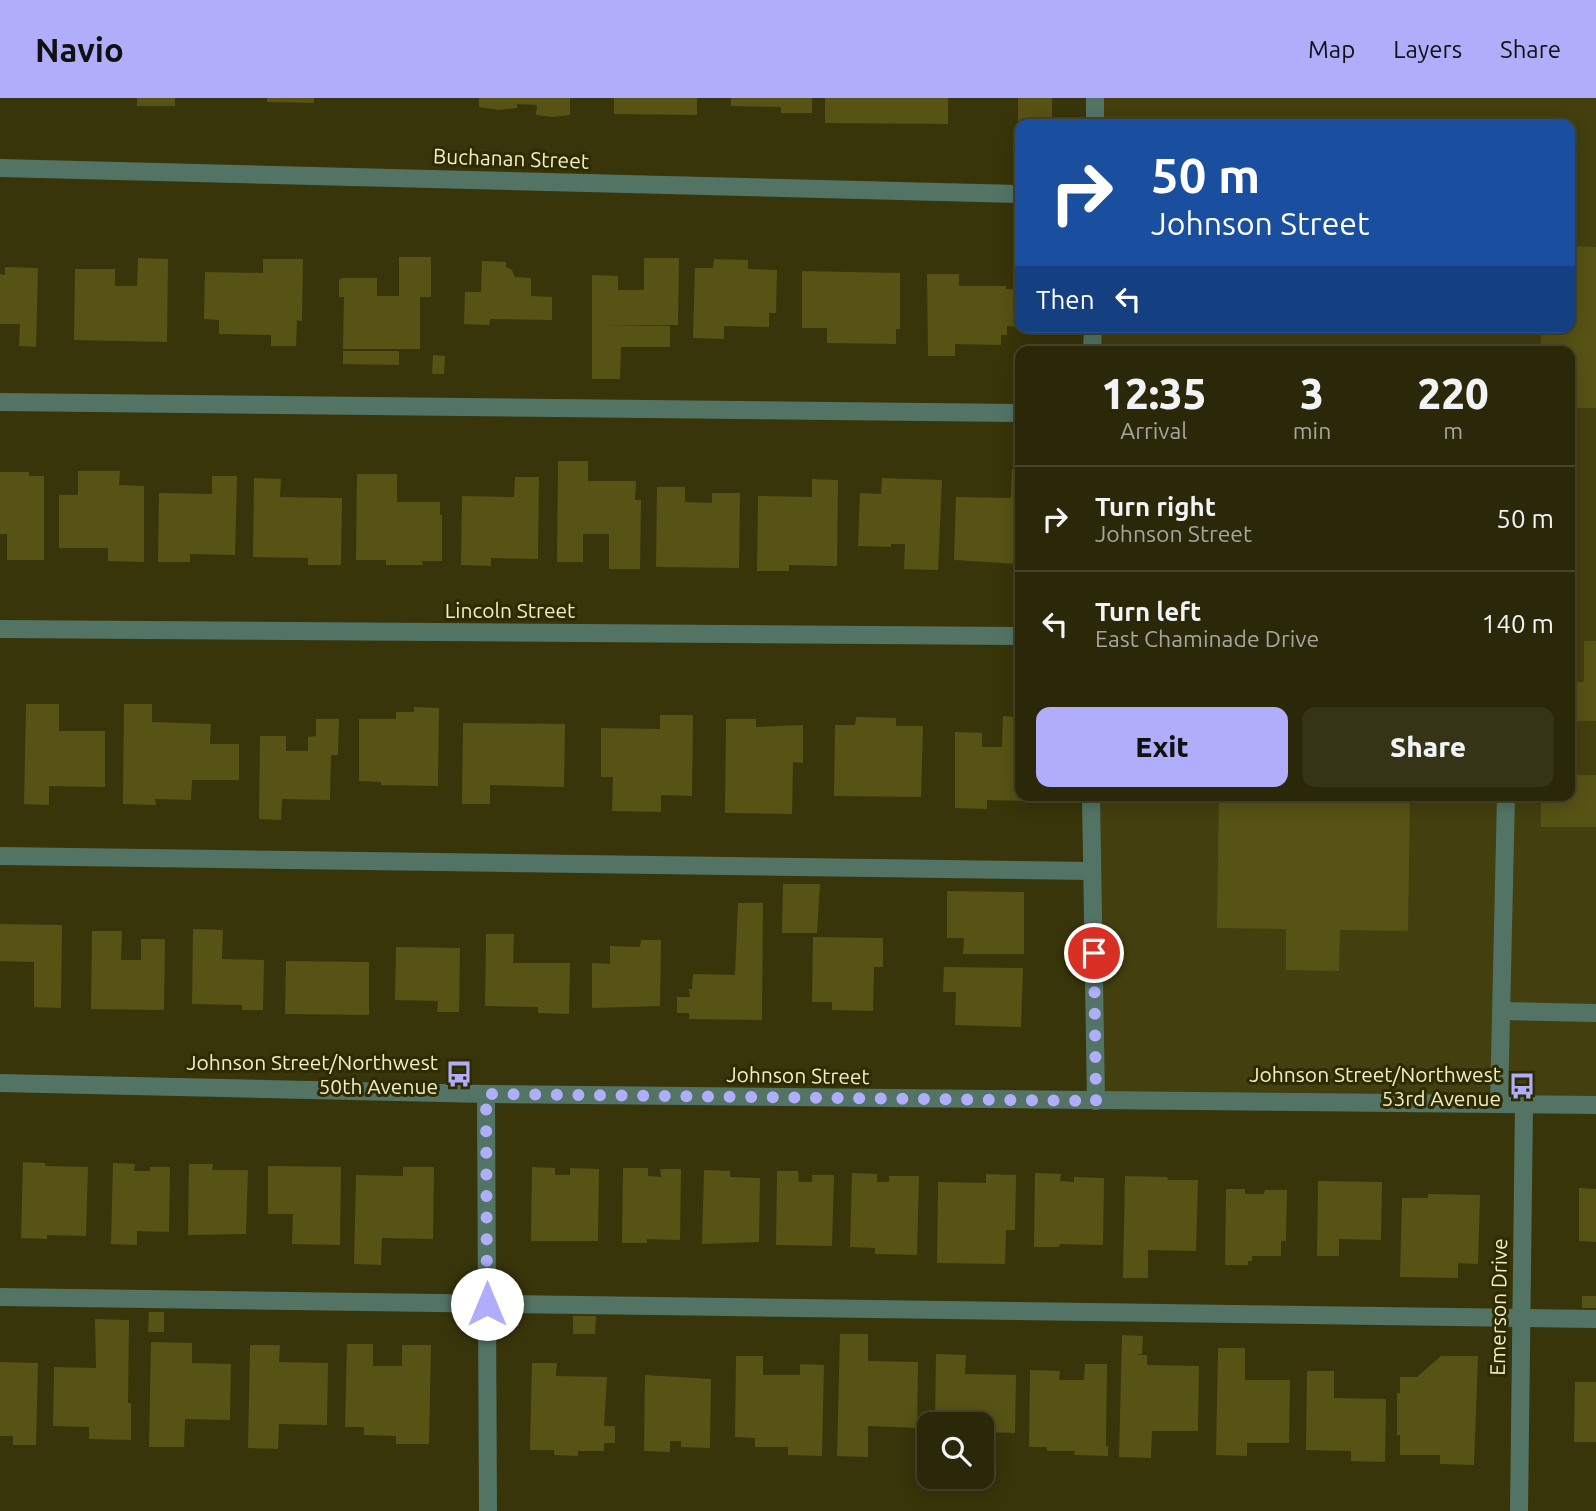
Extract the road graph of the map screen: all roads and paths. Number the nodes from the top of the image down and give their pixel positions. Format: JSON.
{"nodes":[{"id":1,"x":1096,"y":98,"type":"edge"},
{"id":2,"x":1095,"y":119,"type":"edge"},
{"id":3,"x":0,"y":167,"type":"edge"},
{"id":4,"x":1015,"y":194,"type":"edge"},
{"id":5,"x":0,"y":402,"type":"edge"},
{"id":6,"x":1015,"y":413,"type":"edge"},
{"id":7,"x":0,"y":629,"type":"edge"},
{"id":8,"x":1015,"y":636,"type":"edge"},
{"id":9,"x":1091,"y":801,"type":"edge"},
{"id":10,"x":1506,"y":801,"type":"edge"},
{"id":11,"x":0,"y":856,"type":"edge"},
{"id":12,"x":1092,"y":872,"type":"junction"},
{"id":13,"x":1502,"y":1011,"type":"junction"},
{"id":14,"x":1596,"y":1013,"type":"edge"},
{"id":15,"x":0,"y":1083,"type":"edge"},
{"id":16,"x":486,"y":1094,"type":"junction"},
{"id":17,"x":1096,"y":1101,"type":"junction"},
{"id":18,"x":1499,"y":1104,"type":"junction"},
{"id":19,"x":1524,"y":1104,"type":"junction"},
{"id":20,"x":1596,"y":1105,"type":"edge"},
{"id":21,"x":0,"y":1297,"type":"edge"},
{"id":22,"x":487,"y":1304,"type":"junction"},
{"id":23,"x":1521,"y":1319,"type":"junction"},
{"id":24,"x":1596,"y":1319,"type":"edge"},
{"id":25,"x":488,"y":1511,"type":"edge"},
{"id":26,"x":1519,"y":1511,"type":"edge"}],
"edges":[{"from":1,"to":2,"type":"street"},
{"from":3,"to":4,"type":"street","name":"Buchanan Street"},
{"from":5,"to":6,"type":"street"},
{"from":7,"to":8,"type":"street","name":"Lincoln Street"},
{"from":9,"to":12,"type":"street"},
{"from":10,"to":13,"type":"street"},
{"from":11,"to":12,"type":"street"},
{"from":12,"to":17,"type":"street"},
{"from":13,"to":14,"type":"street"},
{"from":13,"to":18,"type":"street"},
{"from":15,"to":16,"type":"street","name":"Johnson Street"},
{"from":16,"to":17,"type":"street","name":"Johnson Street"},
{"from":16,"to":22,"type":"street"},
{"from":17,"to":18,"type":"street","name":"Johnson Street"},
{"from":18,"to":19,"type":"street","name":"Johnson Street"},
{"from":19,"to":20,"type":"street","name":"Johnson Street"},
{"from":19,"to":23,"type":"street","name":"Emerson Drive"},
{"from":21,"to":22,"type":"street"},
{"from":22,"to":23,"type":"street"},
{"from":22,"to":25,"type":"street"},
{"from":23,"to":24,"type":"street"},
{"from":23,"to":26,"type":"street","name":"Emerson Drive"}]}
